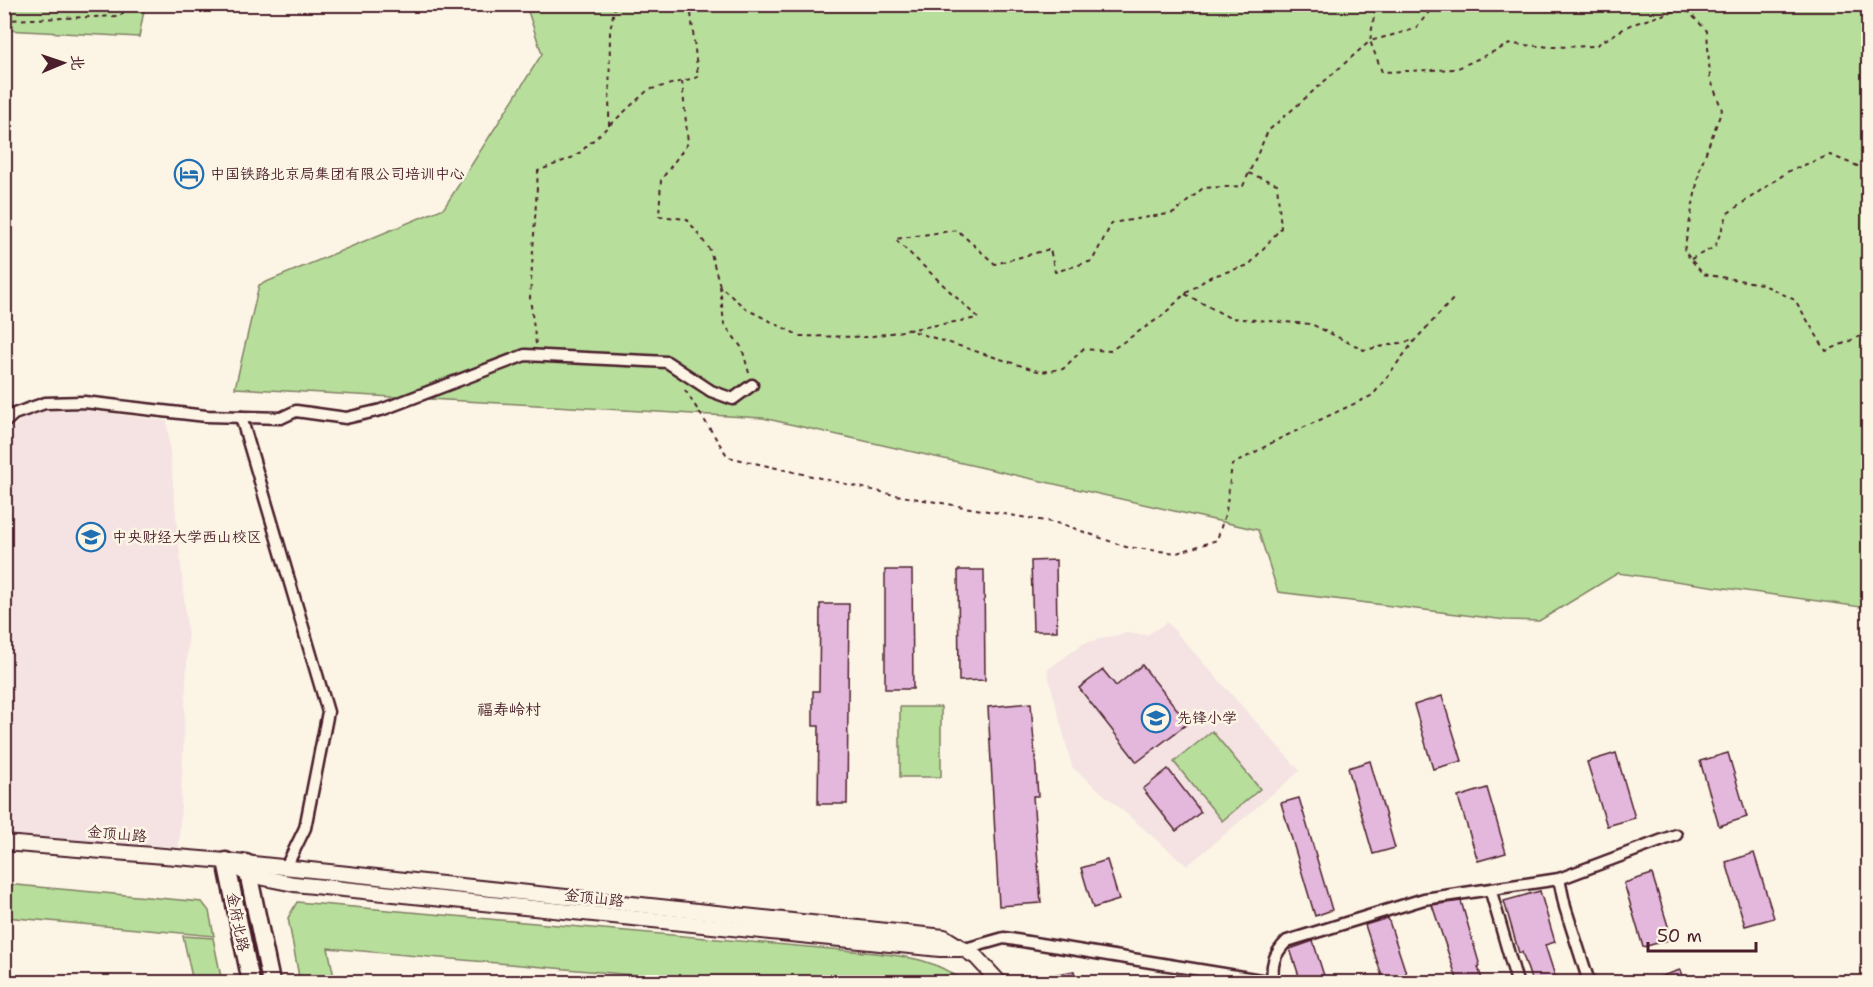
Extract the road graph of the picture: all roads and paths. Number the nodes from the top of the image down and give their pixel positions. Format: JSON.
{"nodes":[{"id":1,"x":13,"y":4,"type":"edge"},
{"id":2,"x":131,"y":4,"type":"edge"},
{"id":3,"x":615,"y":4,"type":"edge"},
{"id":4,"x":690,"y":4,"type":"edge"},
{"id":5,"x":1377,"y":4,"type":"edge"},
{"id":6,"x":1436,"y":4,"type":"edge"},
{"id":7,"x":4,"y":15,"type":"edge"},
{"id":8,"x":4,"y":20,"type":"edge"},
{"id":9,"x":1370,"y":41,"type":"junction"},
{"id":10,"x":682,"y":81,"type":"junction"},
{"id":11,"x":609,"y":126,"type":"junction"},
{"id":12,"x":1869,"y":167,"type":"edge"},
{"id":13,"x":1248,"y":173,"type":"junction"},
{"id":14,"x":1691,"y":259,"type":"junction"},
{"id":15,"x":720,"y":286,"type":"junction"},
{"id":16,"x":1185,"y":294,"type":"junction"},
{"id":17,"x":1455,"y":297,"type":"dead end"},
{"id":18,"x":904,"y":328,"type":"junction"},
{"id":19,"x":1869,"y":333,"type":"edge"},
{"id":20,"x":1415,"y":340,"type":"junction"},
{"id":21,"x":537,"y":356,"type":"junction"},
{"id":22,"x":752,"y":386,"type":"joint"},
{"id":23,"x":685,"y":390,"type":"dead end"},
{"id":24,"x":241,"y":417,"type":"junction"},
{"id":25,"x":5,"y":422,"type":"edge"},
{"id":26,"x":1676,"y":836,"type":"dead end"},
{"id":27,"x":4,"y":843,"type":"edge"},
{"id":28,"x":226,"y":861,"type":"junction"},
{"id":29,"x":286,"y":867,"type":"junction"},
{"id":30,"x":248,"y":869,"type":"junction"},
{"id":31,"x":1559,"y":879,"type":"junction"},
{"id":32,"x":1491,"y":891,"type":"dead end"},
{"id":33,"x":964,"y":949,"type":"junction"},
{"id":34,"x":251,"y":982,"type":"edge"},
{"id":35,"x":271,"y":982,"type":"edge"},
{"id":36,"x":999,"y":982,"type":"edge"},
{"id":37,"x":1273,"y":982,"type":"edge"},
{"id":38,"x":1517,"y":982,"type":"edge"},
{"id":39,"x":1589,"y":982,"type":"edge"}],
"edges":[{"from":1,"to":7,"type":"path"},
{"from":2,"to":8,"type":"path"},
{"from":3,"to":11,"type":"path"},
{"from":4,"to":10,"type":"path"},
{"from":5,"to":9,"type":"path"},
{"from":6,"to":9,"type":"path"},
{"from":9,"to":13,"type":"path"},
{"from":9,"to":14,"type":"path"},
{"from":10,"to":11,"type":"path"},
{"from":10,"to":15,"type":"path"},
{"from":11,"to":21,"type":"path"},
{"from":12,"to":14,"type":"path"},
{"from":13,"to":16,"type":"path"},
{"from":13,"to":18,"type":"path"},
{"from":14,"to":19,"type":"path"},
{"from":15,"to":18,"type":"path"},
{"from":15,"to":22,"type":"path"},
{"from":16,"to":18,"type":"path"},
{"from":16,"to":20,"type":"path"},
{"from":17,"to":20,"type":"path"},
{"from":20,"to":23,"type":"path"},
{"from":21,"to":22,"type":"street"},
{"from":21,"to":24,"type":"street"},
{"from":24,"to":25,"type":"street"},
{"from":24,"to":29,"type":"street"},
{"from":26,"to":31,"type":"street"},
{"from":27,"to":28,"type":"street","name":"金顶山路"},
{"from":28,"to":30,"type":"street","name":"金顶山路"},
{"from":28,"to":34,"type":"main road","name":"金府北路"},
{"from":29,"to":30,"type":"street","name":"金顶山路"},
{"from":29,"to":33,"type":"street","name":"金顶山路"},
{"from":30,"to":33,"type":"street","name":"金顶山路"},
{"from":30,"to":35,"type":"main road","name":"金府北路"},
{"from":31,"to":37,"type":"street"},
{"from":31,"to":39,"type":"street"},
{"from":32,"to":38,"type":"street"},
{"from":33,"to":36,"type":"street","name":"金顶山路"},
{"from":33,"to":37,"type":"street"}]}
